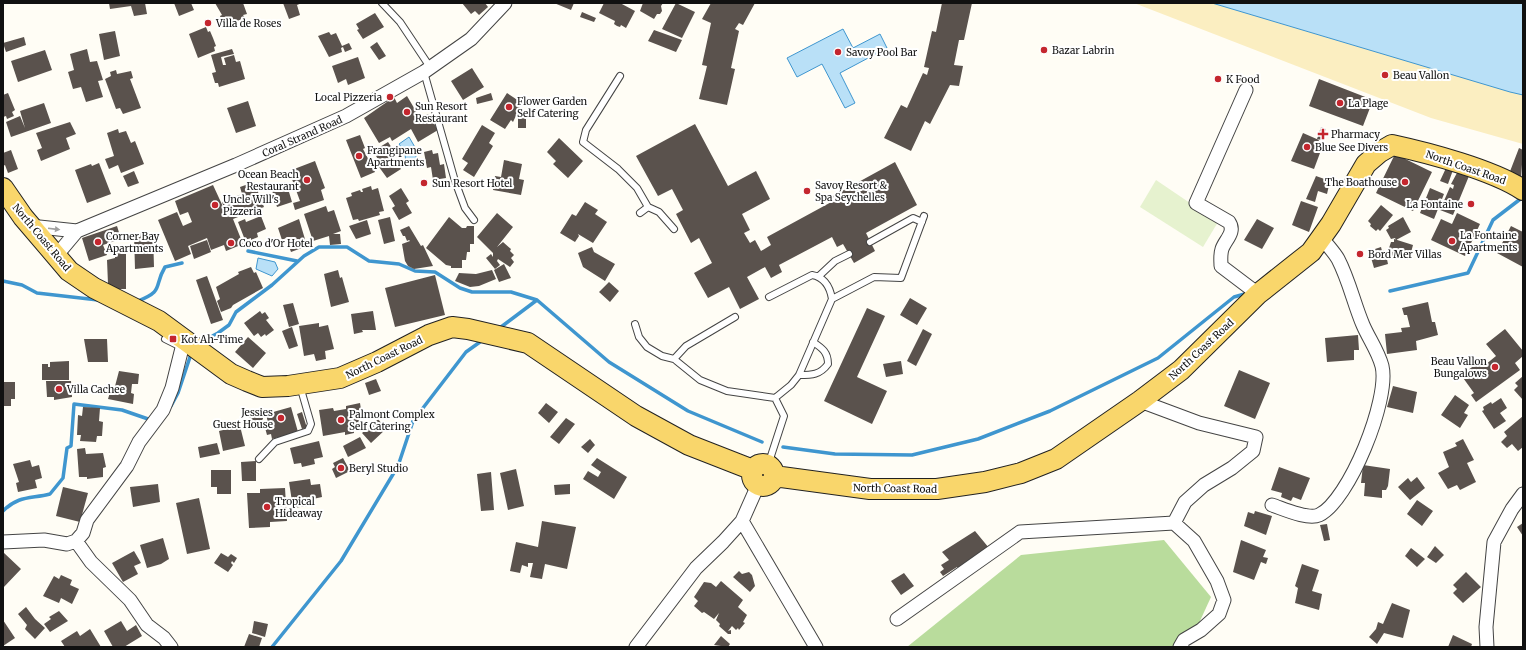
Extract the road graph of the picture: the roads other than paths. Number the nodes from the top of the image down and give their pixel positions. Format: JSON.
{"nodes":[{"id":1,"x":382,"y":3,"type":"edge"},
{"id":2,"x":504,"y":3,"type":"edge"},
{"id":3,"x":427,"y":70,"type":"junction"},
{"id":4,"x":620,"y":76,"type":"dead end"},
{"id":5,"x":1246,"y":90,"type":"dead end"},
{"id":6,"x":1518,"y":187,"type":"edge"},
{"id":7,"x":3,"y":188,"type":"edge"},
{"id":8,"x":648,"y":207,"type":"junction"},
{"id":9,"x":640,"y":213,"type":"dead end"},
{"id":10,"x":474,"y":220,"type":"dead end"},
{"id":11,"x":30,"y":226,"type":"junction"},
{"id":12,"x":674,"y":229,"type":"dead end"},
{"id":13,"x":77,"y":231,"type":"junction"},
{"id":14,"x":1322,"y":238,"type":"junction"},
{"id":15,"x":870,"y":242,"type":"dead end"},
{"id":16,"x":849,"y":254,"type":"dead end"},
{"id":17,"x":56,"y":256,"type":"junction"},
{"id":18,"x":819,"y":276,"type":"junction"},
{"id":19,"x":1258,"y":294,"type":"junction"},
{"id":20,"x":769,"y":297,"type":"dead end"},
{"id":21,"x":832,"y":298,"type":"junction"},
{"id":22,"x":735,"y":317,"type":"dead end"},
{"id":23,"x":635,"y":324,"type":"dead end"},
{"id":24,"x":165,"y":339,"type":"dead end"},
{"id":25,"x":813,"y":342,"type":"junction"},
{"id":26,"x":184,"y":344,"type":"junction"},
{"id":27,"x":674,"y":359,"type":"junction"},
{"id":28,"x":799,"y":375,"type":"junction"},
{"id":29,"x":300,"y":385,"type":"junction"},
{"id":30,"x":775,"y":398,"type":"junction"},
{"id":31,"x":1140,"y":400,"type":"junction"},
{"id":32,"x":259,"y":459,"type":"dead end"},
{"id":33,"x":763,"y":474,"type":"junction"},
{"id":34,"x":1522,"y":496,"type":"edge"},
{"id":35,"x":1272,"y":505,"type":"dead end"},
{"id":36,"x":742,"y":521,"type":"junction"},
{"id":37,"x":1174,"y":523,"type":"junction"},
{"id":38,"x":76,"y":541,"type":"junction"},
{"id":39,"x":3,"y":542,"type":"edge"},
{"id":40,"x":897,"y":619,"type":"dead end"},
{"id":41,"x":170,"y":647,"type":"edge"},
{"id":42,"x":636,"y":647,"type":"edge"},
{"id":43,"x":816,"y":647,"type":"edge"},
{"id":44,"x":1180,"y":647,"type":"edge"},
{"id":45,"x":1487,"y":647,"type":"edge"}],
"edges":[{"from":1,"to":3,"type":"lane"},
{"from":2,"to":3,"type":"street","name":"Coral Strand Road"},
{"from":3,"to":10,"type":"lane"},
{"from":3,"to":13,"type":"street","name":"Coral Strand Road"},
{"from":4,"to":8,"type":"lane"},
{"from":5,"to":19,"type":"street"},
{"from":6,"to":14,"type":"main road","name":"North Coast Road"},
{"from":7,"to":11,"type":"main road","name":"North Coast Road"},
{"from":8,"to":9,"type":"lane"},
{"from":8,"to":12,"type":"lane"},
{"from":11,"to":13,"type":"street","name":"Coral Strand Road","one_way":true},
{"from":11,"to":17,"type":"main road","name":"North Coast Road"},
{"from":13,"to":17,"type":"street","name":"Coral Strand Road"},
{"from":14,"to":19,"type":"main road","name":"North Coast Road"},
{"from":14,"to":35,"type":"street"},
{"from":15,"to":21,"type":"lane"},
{"from":16,"to":18,"type":"lane"},
{"from":17,"to":26,"type":"main road","name":"North Coast Road"},
{"from":18,"to":20,"type":"lane"},
{"from":18,"to":21,"type":"lane"},
{"from":19,"to":31,"type":"main road","name":"North Coast Road"},
{"from":21,"to":25,"type":"lane"},
{"from":22,"to":27,"type":"lane"},
{"from":23,"to":27,"type":"lane"},
{"from":24,"to":26,"type":"lane"},
{"from":25,"to":28,"type":"lane"},
{"from":25,"to":28,"type":"lane"},
{"from":26,"to":29,"type":"main road","name":"North Coast Road"},
{"from":26,"to":38,"type":"street"},
{"from":27,"to":30,"type":"lane"},
{"from":28,"to":30,"type":"lane"},
{"from":29,"to":32,"type":"lane"},
{"from":29,"to":33,"type":"main road","name":"North Coast Road"},
{"from":30,"to":33,"type":"lane"},
{"from":31,"to":33,"type":"main road","name":"North Coast Road"},
{"from":31,"to":37,"type":"street"},
{"from":33,"to":36,"type":"street"},
{"from":34,"to":45,"type":"street"},
{"from":36,"to":42,"type":"street"},
{"from":36,"to":43,"type":"street"},
{"from":37,"to":40,"type":"street"},
{"from":37,"to":44,"type":"street"},
{"from":38,"to":39,"type":"street"},
{"from":38,"to":41,"type":"street"}]}
